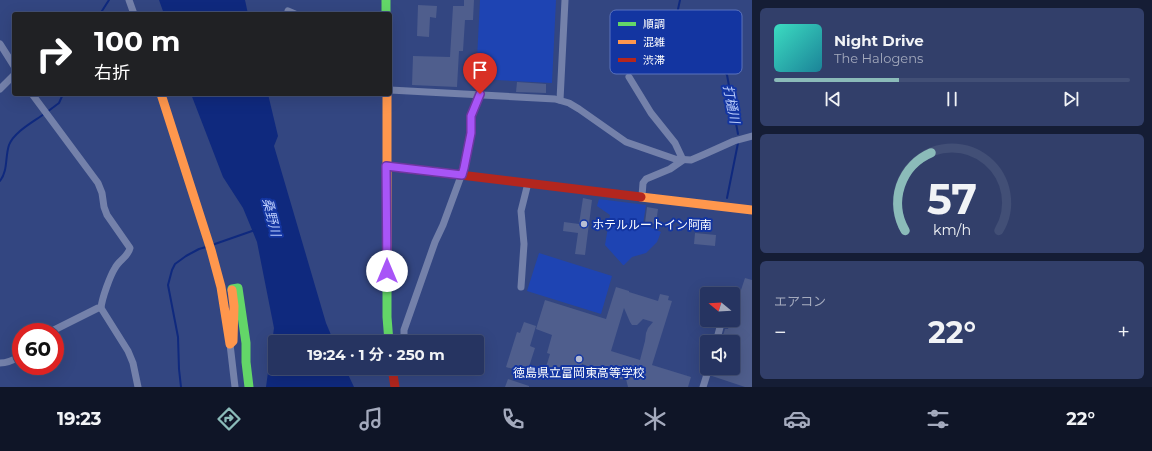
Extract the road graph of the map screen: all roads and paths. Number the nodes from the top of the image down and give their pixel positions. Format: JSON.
{"nodes":[{"id":1,"x":129,"y":0,"type":"edge"},
{"id":2,"x":386,"y":0,"type":"edge"},
{"id":3,"x":565,"y":0,"type":"edge"},
{"id":4,"x":133,"y":12,"type":"edge"},
{"id":5,"x":386,"y":12,"type":"edge"},
{"id":6,"x":0,"y":44,"type":"edge"},
{"id":7,"x":12,"y":63,"type":"edge"},
{"id":8,"x":12,"y":76,"type":"edge"},
{"id":9,"x":629,"y":77,"type":"dead end"},
{"id":10,"x":0,"y":89,"type":"edge"},
{"id":11,"x":392,"y":90,"type":"edge"},
{"id":12,"x":480,"y":94,"type":"junction"},
{"id":13,"x":33,"y":96,"type":"edge"},
{"id":14,"x":162,"y":96,"type":"edge"},
{"id":15,"x":387,"y":96,"type":"edge"},
{"id":16,"x":560,"y":100,"type":"junction"},
{"id":17,"x":752,"y":136,"type":"edge"},
{"id":18,"x":683,"y":160,"type":"junction"},
{"id":19,"x":386,"y":166,"type":"junction"},
{"id":20,"x":462,"y":175,"type":"junction"},
{"id":21,"x":528,"y":183,"type":"junction"},
{"id":22,"x":642,"y":196,"type":"junction"},
{"id":23,"x":752,"y":210,"type":"edge"},
{"id":24,"x":520,"y":288,"type":"dead end"},
{"id":25,"x":102,"y":308,"type":"junction"},
{"id":26,"x":64,"y":325,"type":"edge"},
{"id":27,"x":388,"y":335,"type":"edge"},
{"id":28,"x":404,"y":335,"type":"edge"},
{"id":29,"x":230,"y":344,"type":"junction"},
{"id":30,"x":12,"y":361,"type":"edge"},
{"id":31,"x":0,"y":363,"type":"edge"},
{"id":32,"x":393,"y":375,"type":"edge"},
{"id":33,"x":707,"y":375,"type":"edge"},
{"id":34,"x":138,"y":387,"type":"edge"},
{"id":35,"x":235,"y":387,"type":"edge"},
{"id":36,"x":249,"y":387,"type":"edge"},
{"id":37,"x":395,"y":387,"type":"edge"},
{"id":38,"x":703,"y":387,"type":"edge"}],
"edges":[{"from":1,"to":4,"type":"street"},
{"from":2,"to":5,"type":"street"},
{"from":3,"to":16,"type":"street"},
{"from":6,"to":7,"type":"street"},
{"from":8,"to":10,"type":"street"},
{"from":9,"to":18,"type":"street"},
{"from":11,"to":12,"type":"street"},
{"from":12,"to":16,"type":"street"},
{"from":12,"to":20,"type":"street"},
{"from":13,"to":25,"type":"street"},
{"from":14,"to":29,"type":"street"},
{"from":15,"to":19,"type":"street"},
{"from":16,"to":18,"type":"street"},
{"from":17,"to":18,"type":"street"},
{"from":18,"to":22,"type":"street"},
{"from":19,"to":20,"type":"street"},
{"from":19,"to":27,"type":"street"},
{"from":20,"to":21,"type":"street"},
{"from":20,"to":28,"type":"street"},
{"from":21,"to":22,"type":"street"},
{"from":21,"to":24,"type":"street"},
{"from":22,"to":23,"type":"street"},
{"from":25,"to":26,"type":"street"},
{"from":25,"to":34,"type":"street"},
{"from":29,"to":35,"type":"street"},
{"from":29,"to":36,"type":"street"},
{"from":30,"to":31,"type":"street"},
{"from":32,"to":37,"type":"street"},
{"from":33,"to":38,"type":"street"}]}
